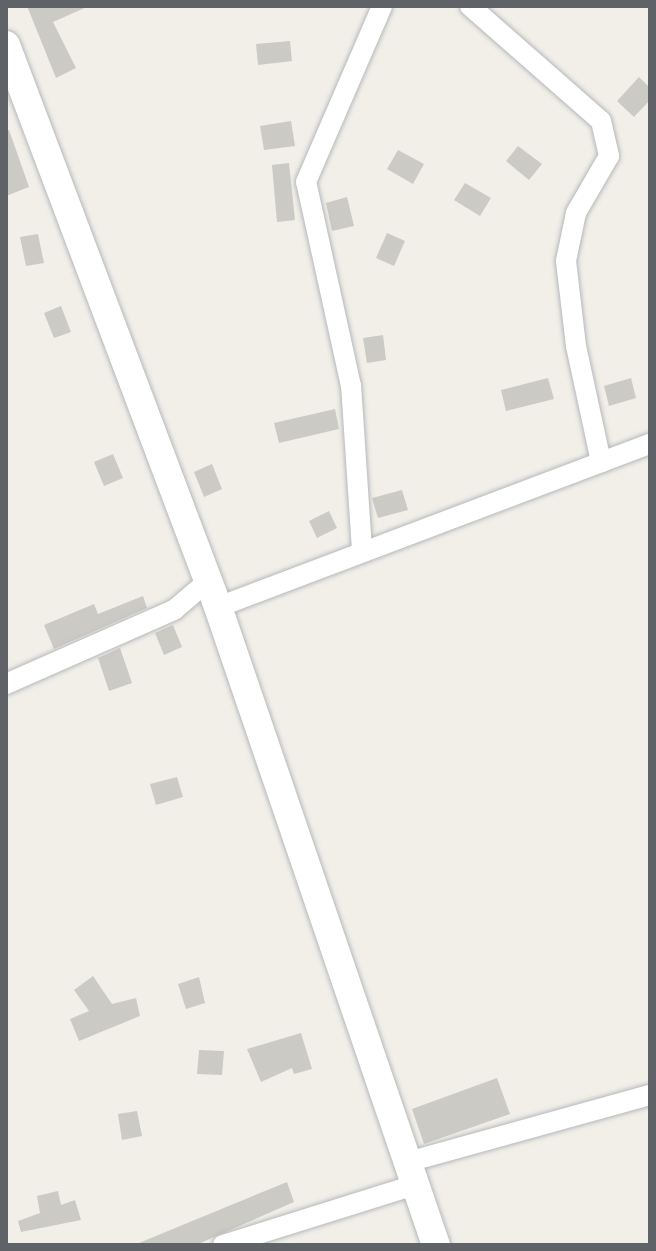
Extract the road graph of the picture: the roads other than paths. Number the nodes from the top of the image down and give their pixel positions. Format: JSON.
{"nodes":[{"id":1,"x":382,"y":6,"type":"edge"},
{"id":2,"x":470,"y":6,"type":"edge"},
{"id":3,"x":6,"y":45,"type":"edge"},
{"id":4,"x":650,"y":444,"type":"edge"},
{"id":5,"x":601,"y":462,"type":"junction"},
{"id":6,"x":362,"y":550,"type":"junction"},
{"id":7,"x":213,"y":594,"type":"junction"},
{"id":8,"x":6,"y":684,"type":"edge"},
{"id":9,"x":650,"y":1095,"type":"edge"},
{"id":10,"x":412,"y":1174,"type":"junction"},
{"id":11,"x":223,"y":1245,"type":"edge"},
{"id":12,"x":436,"y":1245,"type":"edge"}],
"edges":[{"from":1,"to":6,"type":"street"},
{"from":2,"to":5,"type":"street"},
{"from":3,"to":7,"type":"main road"},
{"from":4,"to":5,"type":"street"},
{"from":5,"to":6,"type":"street"},
{"from":6,"to":7,"type":"street"},
{"from":7,"to":8,"type":"street"},
{"from":7,"to":10,"type":"main road"},
{"from":9,"to":10,"type":"street"},
{"from":10,"to":11,"type":"street"},
{"from":10,"to":12,"type":"main road"}]}
